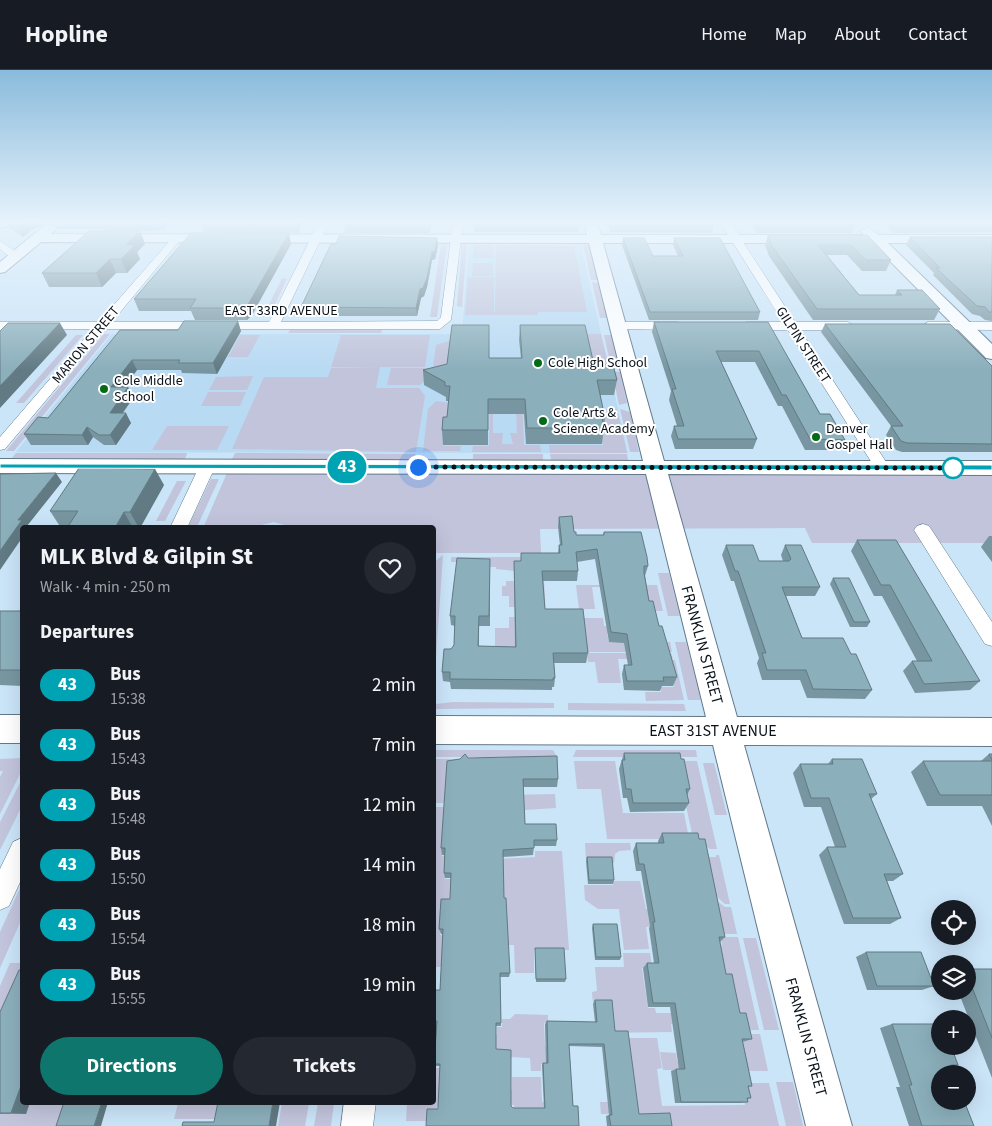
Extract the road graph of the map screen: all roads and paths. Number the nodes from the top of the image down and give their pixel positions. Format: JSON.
{"nodes":[{"id":1,"x":149,"y":271,"type":"edge"},
{"id":2,"x":300,"y":271,"type":"edge"},
{"id":3,"x":452,"y":271,"type":"edge"},
{"id":4,"x":604,"y":271,"type":"edge"},
{"id":5,"x":756,"y":271,"type":"edge"},
{"id":6,"x":908,"y":271,"type":"edge"},
{"id":7,"x":0,"y":326,"type":"edge"},
{"id":8,"x":102,"y":326,"type":"junction"},
{"id":9,"x":274,"y":326,"type":"junction"},
{"id":10,"x":618,"y":326,"type":"junction"},
{"id":11,"x":694,"y":326,"type":"edge"},
{"id":12,"x":734,"y":326,"type":"edge"},
{"id":13,"x":792,"y":326,"type":"junction"},
{"id":14,"x":860,"y":326,"type":"edge"},
{"id":15,"x":916,"y":326,"type":"edge"},
{"id":16,"x":964,"y":326,"type":"junction"},
{"id":17,"x":992,"y":326,"type":"edge"},
{"id":18,"x":992,"y":354,"type":"edge"},
{"id":19,"x":0,"y":446,"type":"edge"},
{"id":20,"x":0,"y":466,"type":"edge"},
{"id":21,"x":207,"y":467,"type":"junction"},
{"id":22,"x":655,"y":467,"type":"junction"},
{"id":23,"x":882,"y":468,"type":"junction"},
{"id":24,"x":992,"y":468,"type":"edge"},
{"id":25,"x":179,"y":525,"type":"edge"},
{"id":26,"x":923,"y":530,"type":"dead end"},
{"id":27,"x":992,"y":638,"type":"edge"},
{"id":28,"x":0,"y":729,"type":"edge"},
{"id":29,"x":20,"y":729,"type":"edge"},
{"id":30,"x":436,"y":730,"type":"edge"},
{"id":31,"x":725,"y":731,"type":"junction"},
{"id":32,"x":992,"y":732,"type":"edge"},
{"id":33,"x":20,"y":855,"type":"edge"},
{"id":34,"x":0,"y":897,"type":"edge"},
{"id":35,"x":360,"y":1105,"type":"edge"},
{"id":36,"x":357,"y":1126,"type":"edge"},
{"id":37,"x":829,"y":1126,"type":"edge"}],
"edges":[{"from":1,"to":8,"type":"street","name":"MARION STREET"},
{"from":2,"to":9,"type":"street"},
{"from":3,"to":9,"type":"street","name":"EAST 33RD AVENUE"},
{"from":4,"to":10,"type":"street","name":"FRANKLIN STREET"},
{"from":5,"to":13,"type":"street","name":"GILPIN STREET"},
{"from":6,"to":16,"type":"street"},
{"from":7,"to":8,"type":"street","name":"EAST 33RD AVENUE"},
{"from":8,"to":9,"type":"street","name":"EAST 33RD AVENUE"},
{"from":8,"to":19,"type":"street","name":"MARION STREET"},
{"from":10,"to":11,"type":"street"},
{"from":10,"to":22,"type":"street","name":"FRANKLIN STREET"},
{"from":12,"to":13,"type":"street"},
{"from":13,"to":14,"type":"street"},
{"from":13,"to":23,"type":"street","name":"GILPIN STREET"},
{"from":15,"to":16,"type":"street"},
{"from":16,"to":17,"type":"street"},
{"from":16,"to":18,"type":"street"},
{"from":20,"to":21,"type":"street"},
{"from":21,"to":22,"type":"street"},
{"from":21,"to":25,"type":"street"},
{"from":22,"to":23,"type":"street"},
{"from":22,"to":31,"type":"street","name":"FRANKLIN STREET"},
{"from":23,"to":24,"type":"street"},
{"from":26,"to":27,"type":"street"},
{"from":28,"to":29,"type":"street"},
{"from":30,"to":31,"type":"street","name":"EAST 31ST AVENUE"},
{"from":31,"to":32,"type":"street","name":"EAST 31ST AVENUE"},
{"from":31,"to":37,"type":"street","name":"FRANKLIN STREET"},
{"from":33,"to":34,"type":"street"},
{"from":35,"to":36,"type":"street"}]}
